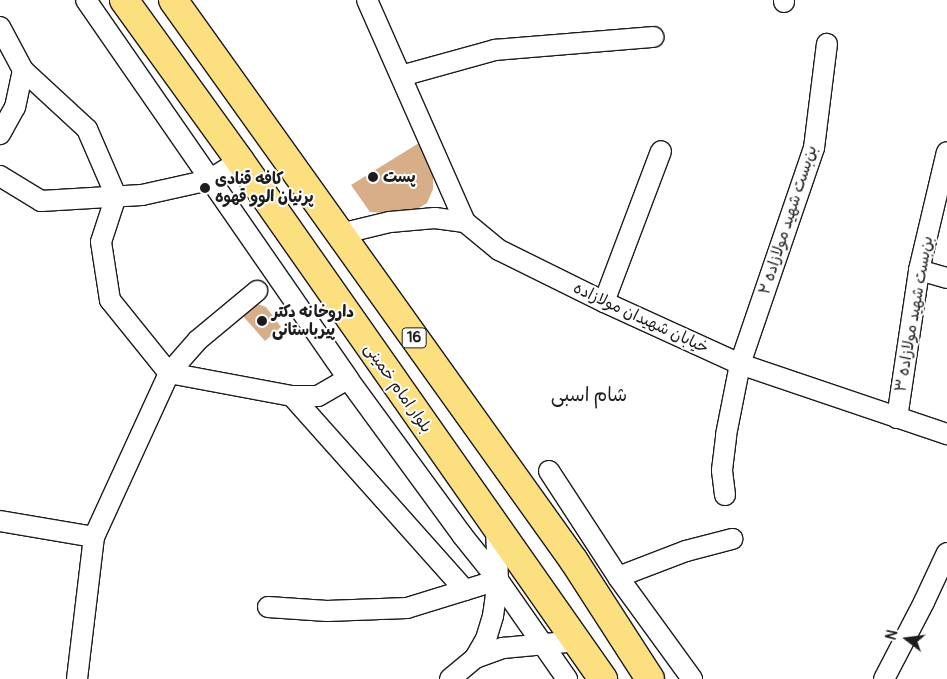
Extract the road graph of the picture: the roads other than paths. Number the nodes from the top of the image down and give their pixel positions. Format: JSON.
{"nodes":[{"id":1,"x":86,"y":0,"type":"edge"},
{"id":2,"x":124,"y":0,"type":"edge"},
{"id":3,"x":173,"y":0,"type":"edge"},
{"id":4,"x":368,"y":0,"type":"edge"},
{"id":5,"x":0,"y":28,"type":"edge"},
{"id":6,"x":653,"y":37,"type":"dead end"},
{"id":7,"x":827,"y":44,"type":"dead end"},
{"id":8,"x":23,"y":70,"type":"junction"},
{"id":9,"x":401,"y":76,"type":"junction"},
{"id":10,"x":7,"y":108,"type":"edge"},
{"id":11,"x":0,"y":134,"type":"edge"},
{"id":12,"x":273,"y":142,"type":"junction"},
{"id":13,"x":661,"y":151,"type":"dead end"},
{"id":14,"x":947,"y":152,"type":"edge"},
{"id":15,"x":240,"y":161,"type":"junction"},
{"id":16,"x":0,"y":176,"type":"edge"},
{"id":17,"x":209,"y":180,"type":"junction"},
{"id":18,"x":116,"y":196,"type":"junction"},
{"id":19,"x":465,"y":222,"type":"junction"},
{"id":20,"x":340,"y":234,"type":"junction"},
{"id":21,"x":919,"y":270,"type":"junction"},
{"id":22,"x":947,"y":278,"type":"edge"},
{"id":23,"x":257,"y":292,"type":"dead end"},
{"id":24,"x":604,"y":302,"type":"junction"},
{"id":25,"x":740,"y":364,"type":"junction"},
{"id":26,"x":169,"y":373,"type":"junction"},
{"id":27,"x":348,"y":378,"type":"junction"},
{"id":28,"x":292,"y":396,"type":"junction"},
{"id":29,"x":897,"y":418,"type":"junction"},
{"id":30,"x":947,"y":434,"type":"edge"},
{"id":31,"x":549,"y":471,"type":"dead end"},
{"id":32,"x":725,"y":495,"type":"dead end"},
{"id":33,"x":0,"y":521,"type":"edge"},
{"id":34,"x":496,"y":528,"type":"junction"},
{"id":35,"x":94,"y":537,"type":"junction"},
{"id":36,"x":732,"y":539,"type":"dead end"},
{"id":37,"x":947,"y":553,"type":"edge"},
{"id":38,"x":618,"y":577,"type":"junction"},
{"id":39,"x":498,"y":580,"type":"junction"},
{"id":40,"x":465,"y":590,"type":"junction"},
{"id":41,"x":268,"y":607,"type":"dead end"},
{"id":42,"x":578,"y":641,"type":"junction"},
{"id":43,"x":542,"y":643,"type":"junction"},
{"id":44,"x":475,"y":658,"type":"junction"},
{"id":45,"x":77,"y":679,"type":"edge"},
{"id":46,"x":450,"y":679,"type":"edge"},
{"id":47,"x":566,"y":679,"type":"edge"},
{"id":48,"x":603,"y":679,"type":"edge"},
{"id":49,"x":650,"y":679,"type":"edge"},
{"id":50,"x":692,"y":679,"type":"edge"},
{"id":51,"x":884,"y":679,"type":"edge"}],
"edges":[{"from":1,"to":17,"type":"street"},
{"from":2,"to":15,"type":"highway","name":"بلوار امام خمینی","number":"16"},
{"from":3,"to":12,"type":"highway","number":"16"},
{"from":4,"to":9,"type":"street"},
{"from":5,"to":8,"type":"street"},
{"from":6,"to":9,"type":"street"},
{"from":7,"to":25,"type":"street","name":"بن‌بست شهید مولازاده ۲"},
{"from":8,"to":10,"type":"street"},
{"from":8,"to":18,"type":"street"},
{"from":9,"to":19,"type":"street"},
{"from":10,"to":11,"type":"street"},
{"from":12,"to":15,"type":"highway"},
{"from":12,"to":20,"type":"highway","number":"16"},
{"from":13,"to":24,"type":"street"},
{"from":14,"to":21,"type":"street","name":"بن‌بست شهید مولازاده ۳"},
{"from":15,"to":17,"type":"street"},
{"from":15,"to":34,"type":"highway","name":"بلوار امام خمینی","number":"16"},
{"from":16,"to":18,"type":"street"},
{"from":17,"to":18,"type":"street"},
{"from":17,"to":27,"type":"street"},
{"from":18,"to":26,"type":"street"},
{"from":19,"to":20,"type":"street"},
{"from":19,"to":24,"type":"street","name":"خیابان شهیدان مولازاده"},
{"from":20,"to":49,"type":"highway","number":"16"},
{"from":21,"to":22,"type":"street"},
{"from":21,"to":29,"type":"street","name":"بن‌بست شهید مولازاده ۳"},
{"from":23,"to":26,"type":"street"},
{"from":24,"to":25,"type":"street","name":"خیابان شهیدان مولازاده"},
{"from":25,"to":29,"type":"street","name":"خیابان شهیدان مولازاده"},
{"from":25,"to":32,"type":"street","name":"بن‌بست شهید مولازاده ۲"},
{"from":26,"to":28,"type":"street"},
{"from":26,"to":35,"type":"street"},
{"from":27,"to":28,"type":"street"},
{"from":27,"to":39,"type":"street"},
{"from":28,"to":40,"type":"street"},
{"from":29,"to":30,"type":"street","name":"خیابان شهیدان مولازاده"},
{"from":31,"to":38,"type":"street"},
{"from":33,"to":35,"type":"street"},
{"from":34,"to":39,"type":"street"},
{"from":34,"to":42,"type":"highway","name":"بلوار امام خمینی","number":"16"},
{"from":35,"to":45,"type":"street"},
{"from":36,"to":38,"type":"street"},
{"from":37,"to":51,"type":"street"},
{"from":38,"to":50,"type":"street"},
{"from":39,"to":40,"type":"street"},
{"from":39,"to":43,"type":"street"},
{"from":39,"to":44,"type":"street"},
{"from":40,"to":41,"type":"street"},
{"from":42,"to":43,"type":"street"},
{"from":42,"to":48,"type":"highway","name":"بلوار امام خمینی","number":"16"},
{"from":43,"to":44,"type":"street"},
{"from":43,"to":47,"type":"street"},
{"from":44,"to":46,"type":"street"}]}
